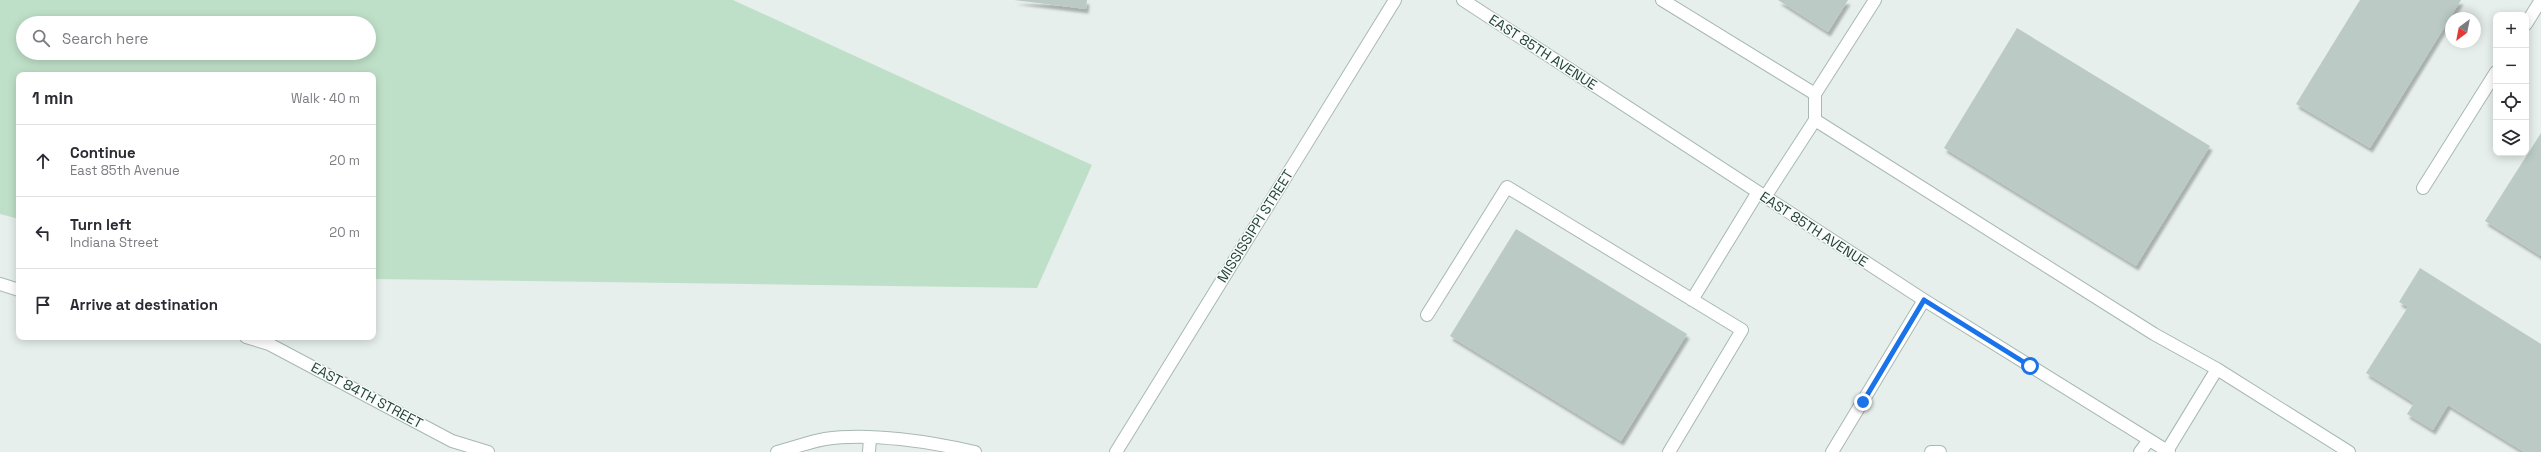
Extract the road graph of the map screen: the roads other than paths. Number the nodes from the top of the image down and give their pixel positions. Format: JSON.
{"nodes":[{"id":1,"x":1395,"y":0,"type":"edge"},
{"id":2,"x":1463,"y":0,"type":"edge"},
{"id":3,"x":1662,"y":0,"type":"edge"},
{"id":4,"x":1875,"y":0,"type":"edge"},
{"id":5,"x":2541,"y":0,"type":"edge"},
{"id":6,"x":2529,"y":19,"type":"edge"},
{"id":7,"x":2493,"y":77,"type":"edge"},
{"id":8,"x":1815,"y":94,"type":"junction"},
{"id":9,"x":1815,"y":120,"type":"junction"},
{"id":10,"x":2424,"y":188,"type":"dead end"},
{"id":11,"x":1761,"y":195,"type":"junction"},
{"id":12,"x":1692,"y":300,"type":"junction"},
{"id":13,"x":1924,"y":300,"type":"junction"},
{"id":14,"x":1428,"y":315,"type":"dead end"},
{"id":15,"x":256,"y":340,"type":"edge"},
{"id":16,"x":2217,"y":369,"type":"junction"},
{"id":17,"x":870,"y":438,"type":"junction"},
{"id":18,"x":2149,"y":440,"type":"junction"},
{"id":19,"x":488,"y":452,"type":"edge"},
{"id":20,"x":777,"y":452,"type":"edge"},
{"id":21,"x":869,"y":452,"type":"edge"},
{"id":22,"x":975,"y":452,"type":"edge"},
{"id":23,"x":1116,"y":452,"type":"edge"},
{"id":24,"x":1669,"y":452,"type":"edge"},
{"id":25,"x":1832,"y":452,"type":"edge"},
{"id":26,"x":1931,"y":452,"type":"edge"},
{"id":27,"x":1940,"y":452,"type":"edge"},
{"id":28,"x":2140,"y":452,"type":"edge"},
{"id":29,"x":2168,"y":452,"type":"edge"},
{"id":30,"x":2349,"y":452,"type":"edge"}],
"edges":[{"from":1,"to":23,"type":"street","name":"MISSISSIPPI STREET"},
{"from":2,"to":11,"type":"street","name":"EAST 85TH AVENUE"},
{"from":3,"to":8,"type":"street"},
{"from":4,"to":8,"type":"street"},
{"from":5,"to":6,"type":"street"},
{"from":7,"to":10,"type":"street"},
{"from":8,"to":9,"type":"street"},
{"from":9,"to":11,"type":"street"},
{"from":9,"to":16,"type":"street"},
{"from":11,"to":12,"type":"street"},
{"from":11,"to":13,"type":"street","name":"EAST 85TH AVENUE"},
{"from":12,"to":14,"type":"street"},
{"from":12,"to":24,"type":"street"},
{"from":13,"to":18,"type":"street","name":"EAST 85TH AVENUE"},
{"from":13,"to":25,"type":"street"},
{"from":15,"to":19,"type":"street","name":"EAST 84TH STREET"},
{"from":16,"to":29,"type":"street"},
{"from":16,"to":30,"type":"street"},
{"from":17,"to":20,"type":"street"},
{"from":17,"to":21,"type":"street"},
{"from":17,"to":22,"type":"street"},
{"from":18,"to":28,"type":"street"},
{"from":18,"to":29,"type":"street","name":"EAST 85TH AVENUE"},
{"from":26,"to":27,"type":"street"}]}
